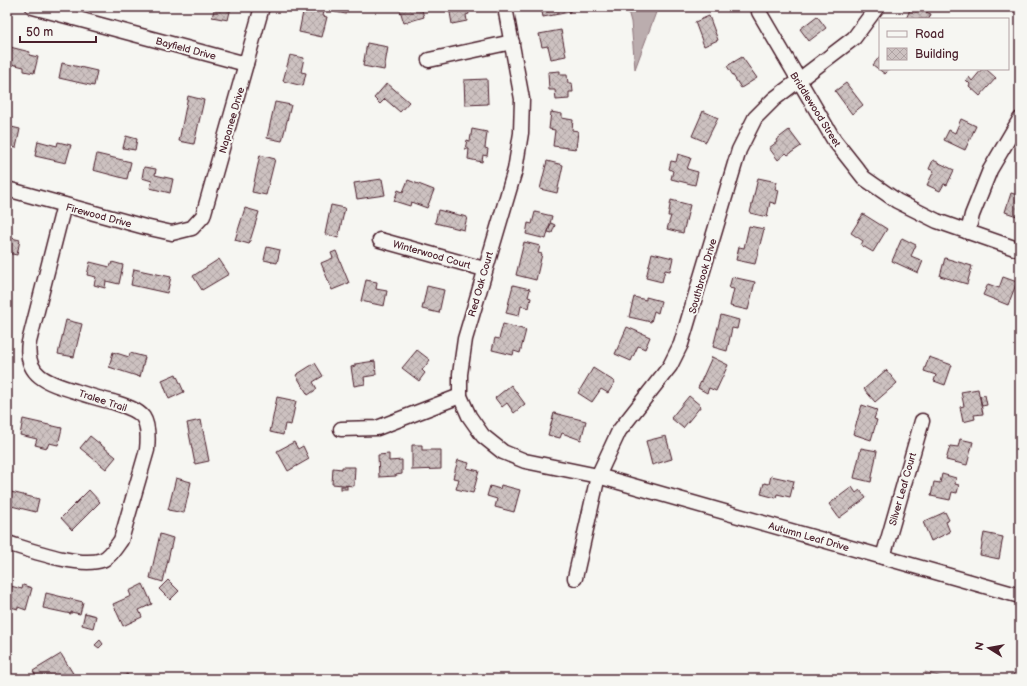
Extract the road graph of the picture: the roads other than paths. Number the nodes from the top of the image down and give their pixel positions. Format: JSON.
{"nodes":[{"id":1,"x":33,"y":7,"type":"edge"},
{"id":2,"x":262,"y":7,"type":"edge"},
{"id":3,"x":505,"y":7,"type":"edge"},
{"id":4,"x":877,"y":7,"type":"edge"},
{"id":5,"x":760,"y":12,"type":"dead end"},
{"id":6,"x":512,"y":42,"type":"junction"},
{"id":7,"x":429,"y":60,"type":"dead end"},
{"id":8,"x":246,"y":64,"type":"junction"},
{"id":9,"x":799,"y":81,"type":"junction"},
{"id":10,"x":1020,"y":119,"type":"edge"},
{"id":11,"x":7,"y":189,"type":"edge"},
{"id":12,"x":64,"y":205,"type":"junction"},
{"id":13,"x":192,"y":228,"type":"joint"},
{"id":14,"x":968,"y":232,"type":"junction"},
{"id":15,"x":380,"y":240,"type":"dead end"},
{"id":16,"x":1020,"y":250,"type":"edge"},
{"id":17,"x":484,"y":269,"type":"junction"},
{"id":18,"x":460,"y":396,"type":"junction"},
{"id":19,"x":922,"y":421,"type":"dead end"},
{"id":20,"x":341,"y":429,"type":"dead end"},
{"id":21,"x":598,"y":476,"type":"junction"},
{"id":22,"x":7,"y":543,"type":"edge"},
{"id":23,"x":883,"y":557,"type":"junction"},
{"id":24,"x":575,"y":578,"type":"dead end"},
{"id":25,"x":1020,"y":596,"type":"edge"}],
"edges":[{"from":1,"to":8,"type":"street","name":"Bayfield Drive"},
{"from":2,"to":8,"type":"street","name":"Napanee Drive"},
{"from":3,"to":6,"type":"street","name":"Red Oak Court"},
{"from":4,"to":9,"type":"street","name":"Southbrook Drive"},
{"from":5,"to":9,"type":"street","name":"Briddlewood Street"},
{"from":6,"to":7,"type":"street"},
{"from":6,"to":17,"type":"street","name":"Red Oak Court"},
{"from":8,"to":13,"type":"street","name":"Napanee Drive"},
{"from":9,"to":14,"type":"street","name":"Briddlewood Street"},
{"from":9,"to":21,"type":"street","name":"Southbrook Drive"},
{"from":10,"to":14,"type":"street"},
{"from":11,"to":12,"type":"street","name":"Firewood Drive"},
{"from":12,"to":13,"type":"street","name":"Firewood Drive"},
{"from":12,"to":22,"type":"street","name":"Tralee Trail"},
{"from":14,"to":16,"type":"street","name":"Briddlewood Street"},
{"from":15,"to":17,"type":"street","name":"Winterwood Court"},
{"from":17,"to":18,"type":"street","name":"Red Oak Court"},
{"from":18,"to":20,"type":"street"},
{"from":18,"to":21,"type":"street","name":"Red Oak Court"},
{"from":19,"to":23,"type":"street","name":"Silver Leaf Court"},
{"from":21,"to":23,"type":"street","name":"Autumn Leaf Drive"},
{"from":21,"to":24,"type":"street","name":"Southbrook Drive"},
{"from":23,"to":25,"type":"street","name":"Autumn Leaf Drive"}]}
